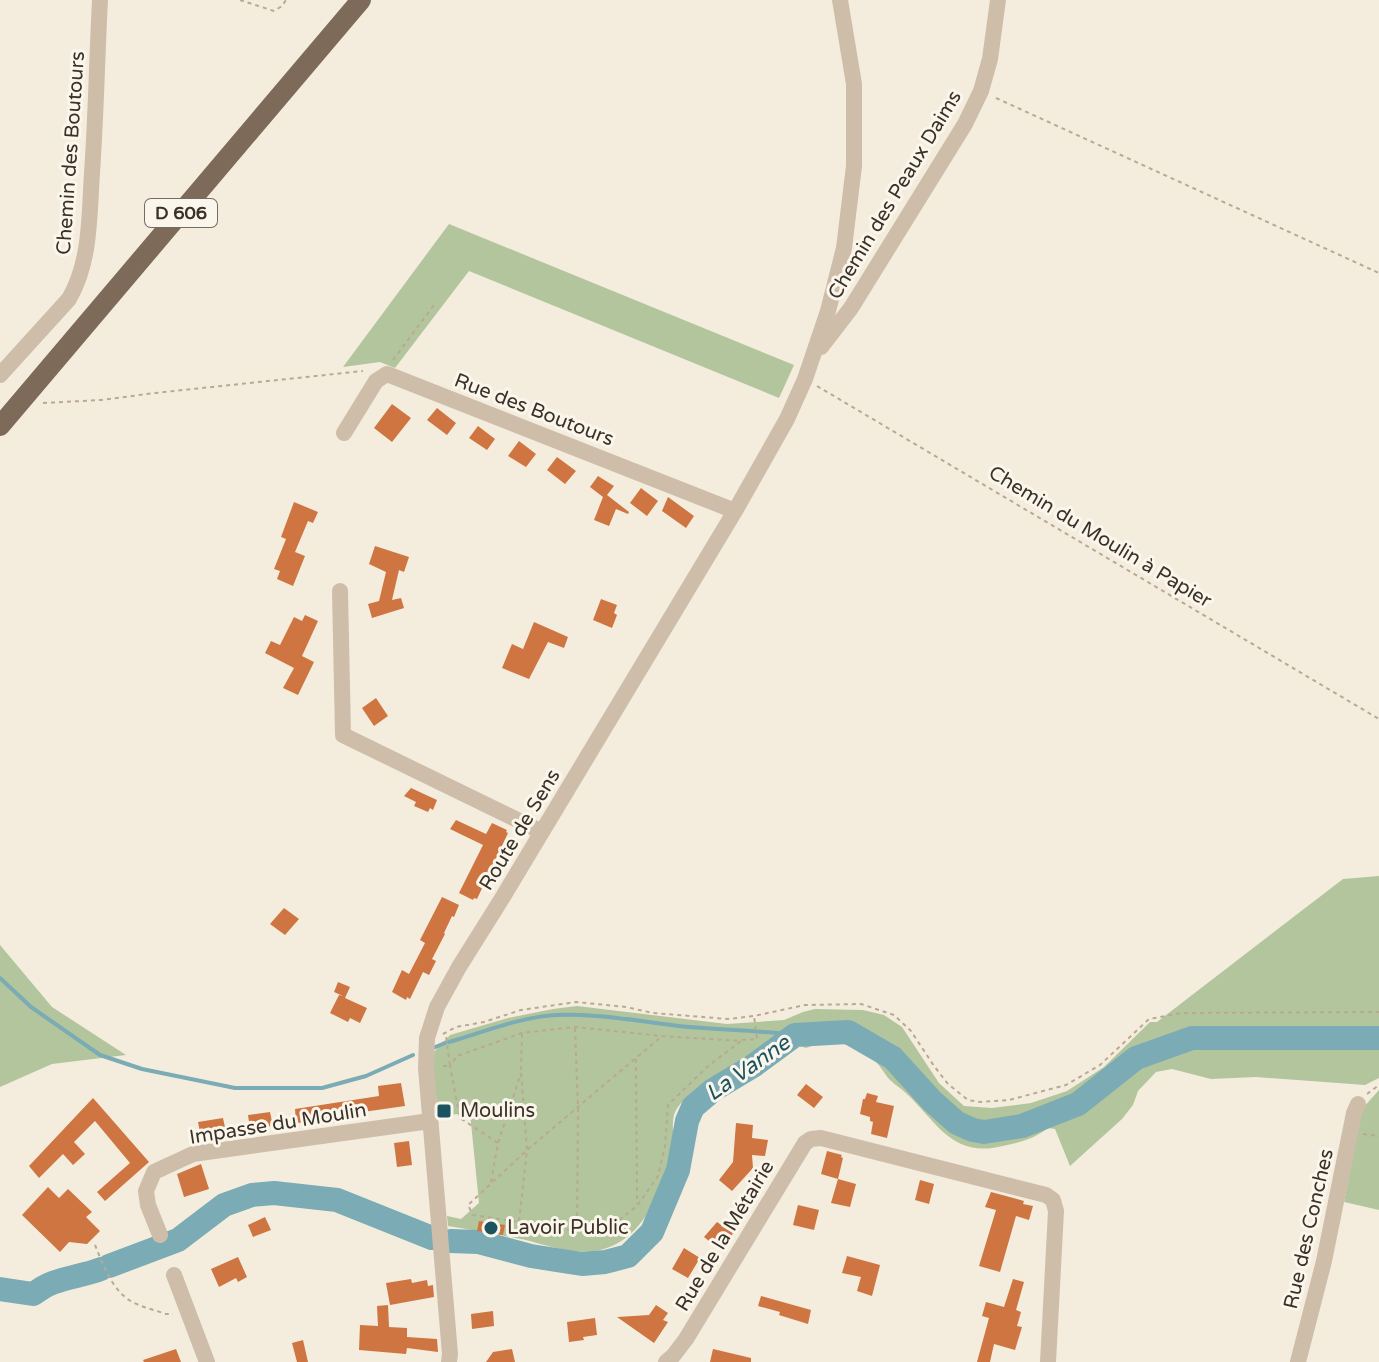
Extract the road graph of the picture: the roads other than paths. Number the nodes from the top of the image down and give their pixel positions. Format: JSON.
{"nodes":[{"id":1,"x":100,"y":0,"type":"edge"},
{"id":2,"x":361,"y":0,"type":"edge"},
{"id":3,"x":840,"y":0,"type":"edge"},
{"id":4,"x":998,"y":0,"type":"edge"},
{"id":5,"x":813,"y":358,"type":"junction"},
{"id":6,"x":0,"y":375,"type":"edge"},
{"id":7,"x":0,"y":426,"type":"edge"},
{"id":8,"x":344,"y":433,"type":"dead end"},
{"id":9,"x":735,"y":511,"type":"junction"},
{"id":10,"x":340,"y":591,"type":"dead end"},
{"id":11,"x":542,"y":832,"type":"junction"},
{"id":12,"x":1358,"y":1104,"type":"dead end"},
{"id":13,"x":430,"y":1121,"type":"junction"},
{"id":14,"x":160,"y":1235,"type":"dead end"},
{"id":15,"x":174,"y":1275,"type":"dead end"},
{"id":16,"x":207,"y":1362,"type":"edge"},
{"id":17,"x":449,"y":1362,"type":"edge"},
{"id":18,"x":666,"y":1362,"type":"edge"},
{"id":19,"x":1048,"y":1362,"type":"edge"},
{"id":20,"x":1298,"y":1362,"type":"edge"}],
"edges":[{"from":1,"to":6,"type":"street","name":"Chemin des Boutours"},
{"from":2,"to":7,"type":"main road","number":"D 606"},
{"from":3,"to":5,"type":"street"},
{"from":4,"to":5,"type":"street","name":"Chemin des Peaux Daims"},
{"from":5,"to":9,"type":"street","name":"Route de Sens"},
{"from":8,"to":9,"type":"street","name":"Rue des Boutours"},
{"from":9,"to":11,"type":"street","name":"Route de Sens"},
{"from":10,"to":11,"type":"street"},
{"from":11,"to":13,"type":"street","name":"Route de Sens"},
{"from":12,"to":20,"type":"street","name":"Rue des Conches"},
{"from":13,"to":14,"type":"street","name":"Impasse du Moulin"},
{"from":13,"to":17,"type":"street","name":"Route de Sens"},
{"from":15,"to":16,"type":"street"},
{"from":18,"to":19,"type":"street","name":"Rue de la Métairie"}]}
